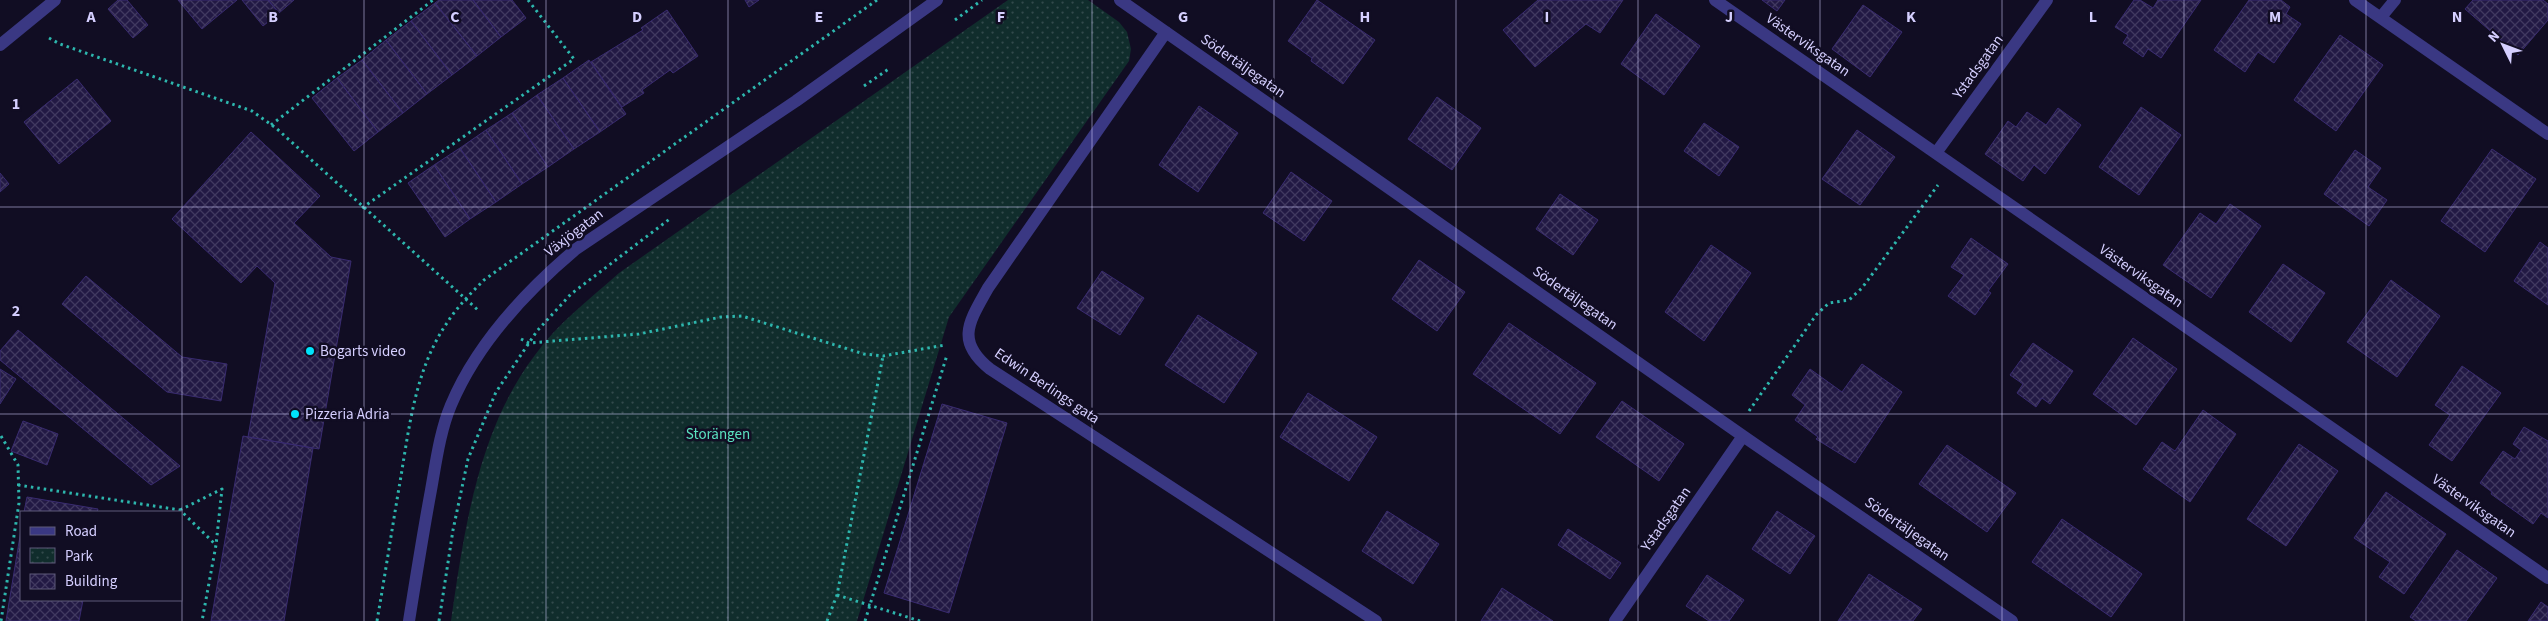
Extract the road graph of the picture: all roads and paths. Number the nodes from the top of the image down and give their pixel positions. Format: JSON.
{"nodes":[{"id":1,"x":55,"y":0,"type":"edge"},
{"id":2,"x":433,"y":0,"type":"edge"},
{"id":3,"x":528,"y":0,"type":"edge"},
{"id":4,"x":937,"y":0,"type":"edge"},
{"id":5,"x":982,"y":0,"type":"edge"},
{"id":6,"x":1120,"y":0,"type":"edge"},
{"id":7,"x":1715,"y":0,"type":"edge"},
{"id":8,"x":2047,"y":0,"type":"edge"},
{"id":9,"x":2355,"y":0,"type":"edge"},
{"id":10,"x":2395,"y":0,"type":"edge"},
{"id":11,"x":2380,"y":17,"type":"junction"},
{"id":12,"x":952,"y":22,"type":"dead end"},
{"id":13,"x":25,"y":25,"type":"junction"},
{"id":14,"x":1166,"y":32,"type":"junction"},
{"id":15,"x":0,"y":45,"type":"edge"},
{"id":16,"x":891,"y":67,"type":"dead end"},
{"id":17,"x":860,"y":89,"type":"dead end"},
{"id":18,"x":271,"y":125,"type":"junction"},
{"id":19,"x":2548,"y":134,"type":"edge"},
{"id":20,"x":1936,"y":153,"type":"junction"},
{"id":21,"x":1952,"y":165,"type":"junction"},
{"id":22,"x":362,"y":208,"type":"junction"},
{"id":23,"x":674,"y":216,"type":"dead end"},
{"id":24,"x":499,"y":327,"type":"junction"},
{"id":25,"x":968,"y":342,"type":"junction"},
{"id":26,"x":529,"y":343,"type":"junction"},
{"id":27,"x":950,"y":345,"type":"junction"},
{"id":28,"x":883,"y":356,"type":"junction"},
{"id":29,"x":1,"y":436,"type":"dead end"},
{"id":30,"x":1743,"y":436,"type":"junction"},
{"id":31,"x":18,"y":485,"type":"junction"},
{"id":32,"x":180,"y":510,"type":"joint"},
{"id":33,"x":182,"y":512,"type":"edge"},
{"id":34,"x":216,"y":545,"type":"junction"},
{"id":35,"x":2548,"y":578,"type":"edge"},
{"id":36,"x":836,"y":596,"type":"junction"},
{"id":37,"x":870,"y":606,"type":"junction"},
{"id":38,"x":1,"y":621,"type":"edge"},
{"id":39,"x":202,"y":621,"type":"edge"},
{"id":40,"x":410,"y":621,"type":"edge"},
{"id":41,"x":439,"y":621,"type":"edge"},
{"id":42,"x":827,"y":621,"type":"edge"},
{"id":43,"x":865,"y":621,"type":"edge"},
{"id":44,"x":920,"y":621,"type":"edge"},
{"id":45,"x":1376,"y":621,"type":"edge"},
{"id":46,"x":1615,"y":621,"type":"edge"},
{"id":47,"x":2012,"y":621,"type":"edge"}],
"edges":[{"from":1,"to":13,"type":"street"},
{"from":2,"to":18,"type":"path"},
{"from":3,"to":22,"type":"path"},
{"from":4,"to":24,"type":"street","name":"Växjögatan"},
{"from":5,"to":12,"type":"path"},
{"from":6,"to":14,"type":"street","name":"Södertäljegatan"},
{"from":7,"to":20,"type":"street","name":"Västerviksgatan"},
{"from":8,"to":20,"type":"street","name":"Ystadsgatan"},
{"from":9,"to":11,"type":"street"},
{"from":10,"to":11,"type":"street"},
{"from":11,"to":19,"type":"street"},
{"from":13,"to":15,"type":"street"},
{"from":13,"to":18,"type":"path"},
{"from":14,"to":25,"type":"street"},
{"from":14,"to":30,"type":"street","name":"Södertäljegatan"},
{"from":16,"to":17,"type":"path"},
{"from":18,"to":22,"type":"path"},
{"from":20,"to":21,"type":"street","name":"Västerviksgatan"},
{"from":21,"to":30,"type":"path"},
{"from":21,"to":35,"type":"street","name":"Västerviksgatan"},
{"from":22,"to":24,"type":"path"},
{"from":23,"to":26,"type":"path"},
{"from":24,"to":26,"type":"path"},
{"from":24,"to":40,"type":"street","name":"Växjögatan"},
{"from":25,"to":27,"type":"path"},
{"from":25,"to":45,"type":"street","name":"Edwin Berlings gata"},
{"from":26,"to":28,"type":"path"},
{"from":26,"to":41,"type":"path"},
{"from":27,"to":28,"type":"path"},
{"from":27,"to":37,"type":"path"},
{"from":28,"to":36,"type":"path"},
{"from":29,"to":31,"type":"path"},
{"from":30,"to":46,"type":"street","name":"Ystadsgatan"},
{"from":30,"to":47,"type":"street","name":"Södertäljegatan"},
{"from":31,"to":32,"type":"path"},
{"from":31,"to":38,"type":"path"},
{"from":32,"to":34,"type":"path"},
{"from":33,"to":34,"type":"path"},
{"from":34,"to":39,"type":"path"},
{"from":36,"to":37,"type":"path"},
{"from":36,"to":42,"type":"path"},
{"from":37,"to":43,"type":"path"},
{"from":37,"to":44,"type":"path"}]}
